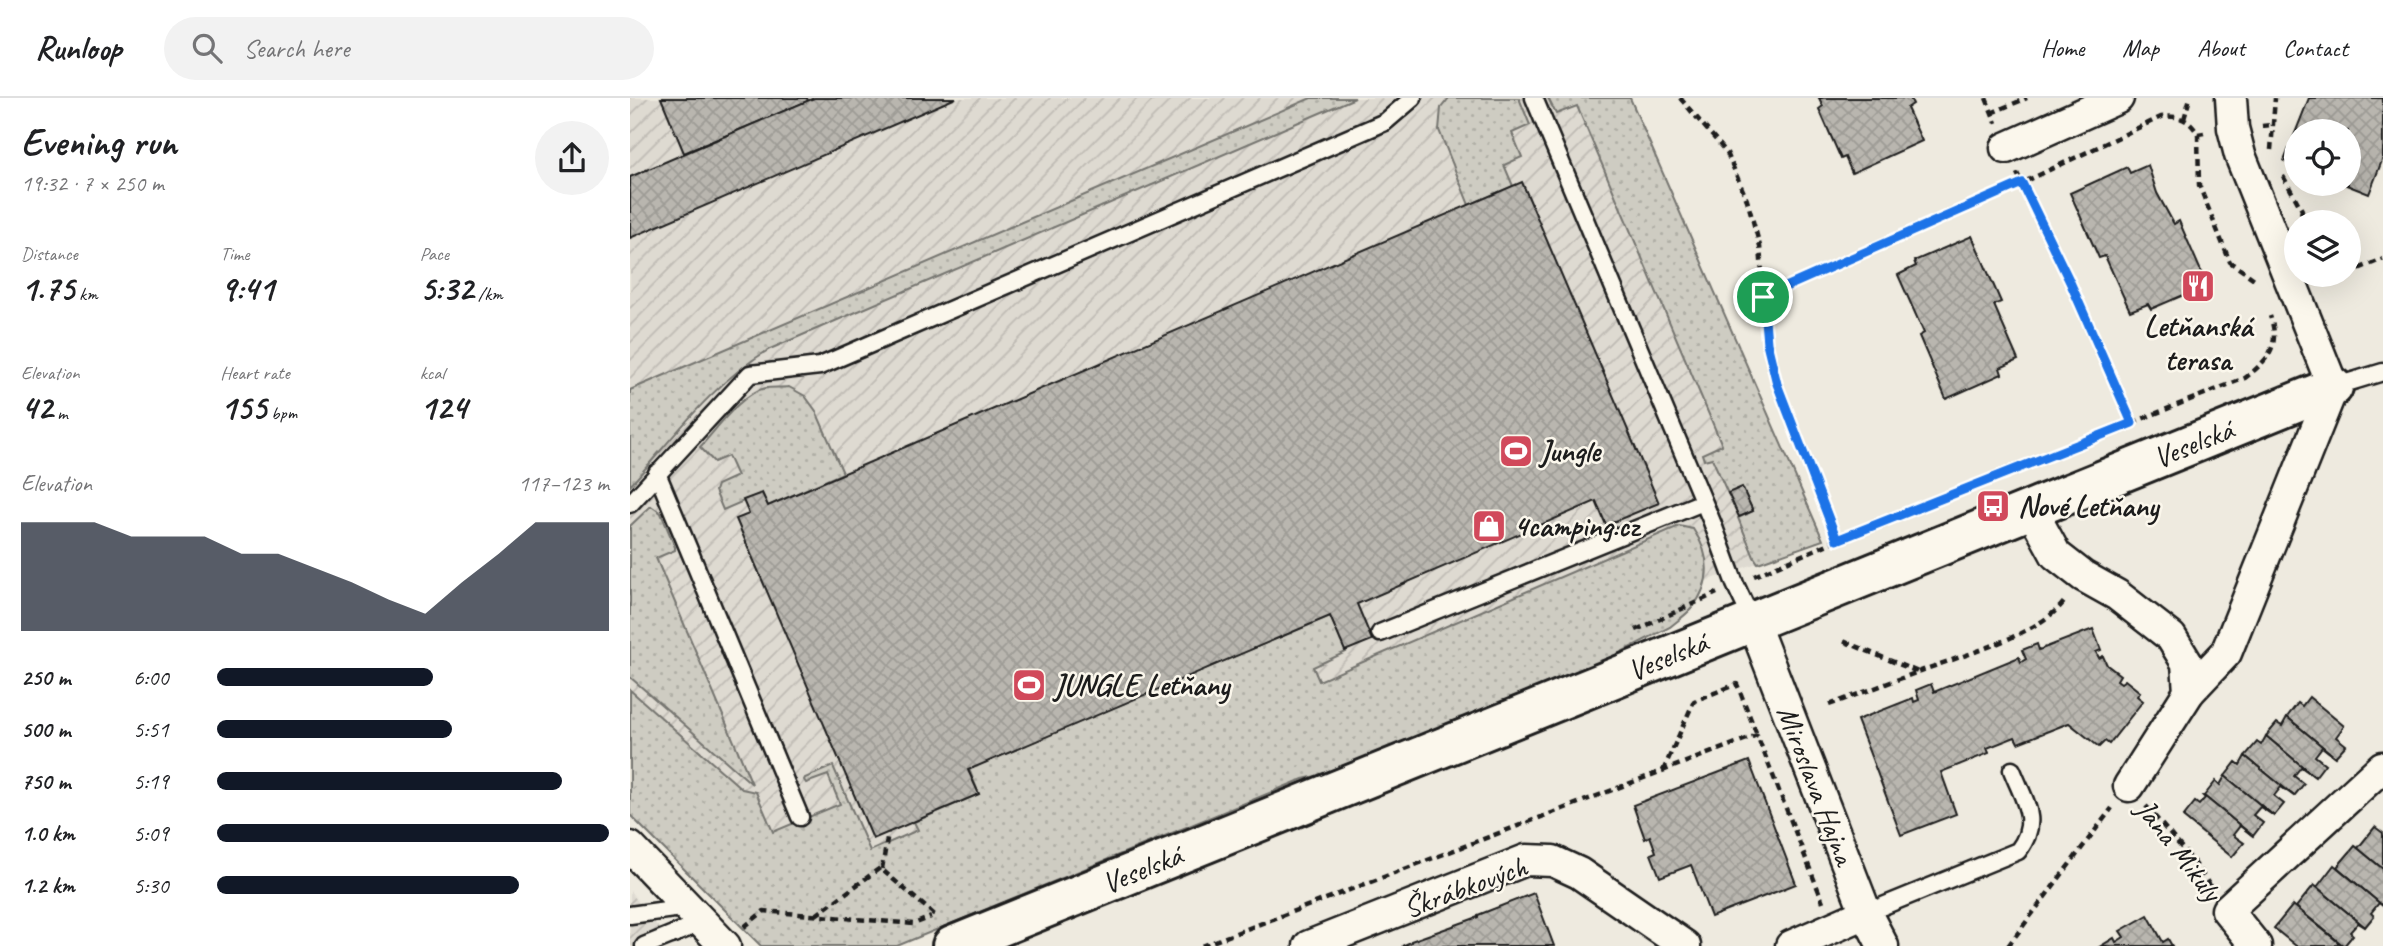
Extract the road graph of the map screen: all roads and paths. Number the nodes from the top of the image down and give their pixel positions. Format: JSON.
{"nodes":[{"id":1,"x":1413,"y":98,"type":"edge"},
{"id":2,"x":1534,"y":98,"type":"edge"},
{"id":3,"x":1680,"y":98,"type":"edge"},
{"id":4,"x":2026,"y":98,"type":"edge"},
{"id":5,"x":2118,"y":98,"type":"edge"},
{"id":6,"x":2190,"y":98,"type":"edge"},
{"id":7,"x":2231,"y":98,"type":"edge"},
{"id":8,"x":2275,"y":98,"type":"edge"},
{"id":9,"x":1991,"y":113,"type":"dead end"},
{"id":10,"x":2161,"y":117,"type":"dead end"},
{"id":11,"x":2184,"y":119,"type":"dead end"},
{"id":12,"x":2198,"y":134,"type":"dead end"},
{"id":13,"x":2006,"y":148,"type":"joint"},
{"id":14,"x":2270,"y":154,"type":"dead end"},
{"id":15,"x":2277,"y":165,"type":"dead end"},
{"id":16,"x":2022,"y":183,"type":"junction"},
{"id":17,"x":2302,"y":210,"type":"edge"},
{"id":18,"x":2383,"y":259,"type":"edge"},
{"id":19,"x":2361,"y":268,"type":"edge"},
{"id":20,"x":2314,"y":287,"type":"edge"},
{"id":21,"x":2259,"y":288,"type":"dead end"},
{"id":22,"x":2296,"y":295,"type":"junction"},
{"id":23,"x":1763,"y":297,"type":"junction"},
{"id":24,"x":2383,"y":372,"type":"edge"},
{"id":25,"x":2333,"y":387,"type":"junction"},
{"id":26,"x":2132,"y":423,"type":"junction"},
{"id":27,"x":657,"y":473,"type":"junction"},
{"id":28,"x":1703,"y":502,"type":"junction"},
{"id":29,"x":630,"y":503,"type":"edge"},
{"id":30,"x":2031,"y":509,"type":"junction"},
{"id":31,"x":1837,"y":540,"type":"junction"},
{"id":32,"x":2082,"y":576,"type":"junction"},
{"id":33,"x":1735,"y":584,"type":"junction"},
{"id":34,"x":1753,"y":622,"type":"junction"},
{"id":35,"x":1380,"y":634,"type":"dead end"},
{"id":36,"x":1623,"y":635,"type":"dead end"},
{"id":37,"x":1843,"y":641,"type":"dead end"},
{"id":38,"x":1918,"y":672,"type":"junction"},
{"id":39,"x":2189,"y":692,"type":"junction"},
{"id":40,"x":1829,"y":705,"type":"dead end"},
{"id":41,"x":1757,"y":735,"type":"dead end"},
{"id":42,"x":2382,"y":767,"type":"edge"},
{"id":43,"x":2012,"y":770,"type":"dead end"},
{"id":44,"x":1662,"y":772,"type":"dead end"},
{"id":45,"x":2129,"y":786,"type":"junction"},
{"id":46,"x":800,"y":817,"type":"dead end"},
{"id":47,"x":888,"y":833,"type":"dead end"},
{"id":48,"x":630,"y":847,"type":"edge"},
{"id":49,"x":882,"y":870,"type":"junction"},
{"id":50,"x":2227,"y":911,"type":"junction"},
{"id":51,"x":1866,"y":913,"type":"junction"},
{"id":52,"x":695,"y":914,"type":"junction"},
{"id":53,"x":630,"y":915,"type":"edge"},
{"id":54,"x":816,"y":916,"type":"junction"},
{"id":55,"x":946,"y":924,"type":"edge"},
{"id":56,"x":732,"y":938,"type":"edge"},
{"id":57,"x":644,"y":946,"type":"edge"},
{"id":58,"x":1309,"y":946,"type":"edge"},
{"id":59,"x":1685,"y":946,"type":"edge"},
{"id":60,"x":1791,"y":946,"type":"edge"},
{"id":61,"x":1883,"y":946,"type":"edge"},
{"id":62,"x":2008,"y":946,"type":"edge"},
{"id":63,"x":2256,"y":946,"type":"edge"}],
"edges":[{"from":1,"to":27,"type":"lane"},
{"from":2,"to":28,"type":"lane"},
{"from":3,"to":23,"type":"path"},
{"from":4,"to":9,"type":"path"},
{"from":5,"to":13,"type":"street"},
{"from":6,"to":11,"type":"path"},
{"from":7,"to":22,"type":"street"},
{"from":8,"to":14,"type":"path"},
{"from":10,"to":16,"type":"path"},
{"from":12,"to":21,"type":"path"},
{"from":13,"to":16,"type":"path"},
{"from":15,"to":17,"type":"path"},
{"from":16,"to":23,"type":"path"},
{"from":16,"to":26,"type":"path"},
{"from":18,"to":19,"type":"path"},
{"from":20,"to":22,"type":"path"},
{"from":22,"to":25,"type":"street"},
{"from":22,"to":26,"type":"path"},
{"from":23,"to":31,"type":"path"},
{"from":24,"to":25,"type":"lane","name":"Veselská"},
{"from":25,"to":30,"type":"street","name":"Veselská"},
{"from":25,"to":39,"type":"street"},
{"from":26,"to":31,"type":"path"},
{"from":27,"to":29,"type":"lane"},
{"from":27,"to":46,"type":"lane"},
{"from":28,"to":33,"type":"lane"},
{"from":28,"to":35,"type":"lane"},
{"from":30,"to":32,"type":"street"},
{"from":30,"to":34,"type":"street","name":"Veselská"},
{"from":31,"to":33,"type":"path"},
{"from":32,"to":38,"type":"path"},
{"from":32,"to":39,"type":"street"},
{"from":33,"to":34,"type":"lane"},
{"from":33,"to":36,"type":"path"},
{"from":34,"to":51,"type":"street","name":"Miroslava Hajna"},
{"from":34,"to":55,"type":"street","name":"Veselská"},
{"from":37,"to":38,"type":"path"},
{"from":38,"to":40,"type":"path"},
{"from":39,"to":45,"type":"street"},
{"from":41,"to":44,"type":"path"},
{"from":42,"to":50,"type":"street"},
{"from":43,"to":51,"type":"lane"},
{"from":45,"to":50,"type":"path","name":"Jana Mikuly"},
{"from":45,"to":62,"type":"path"},
{"from":47,"to":49,"type":"path"},
{"from":48,"to":52,"type":"street"},
{"from":49,"to":54,"type":"path"},
{"from":49,"to":55,"type":"path"},
{"from":50,"to":63,"type":"street","name":"Jana Mikuly"},
{"from":51,"to":60,"type":"street"},
{"from":51,"to":61,"type":"street","name":"Miroslava Hajna"},
{"from":52,"to":53,"type":"lane"},
{"from":52,"to":56,"type":"street"},
{"from":52,"to":57,"type":"lane"},
{"from":54,"to":55,"type":"path"},
{"from":54,"to":56,"type":"path"},
{"from":58,"to":59,"type":"street","name":"Škrábkových"}]}
